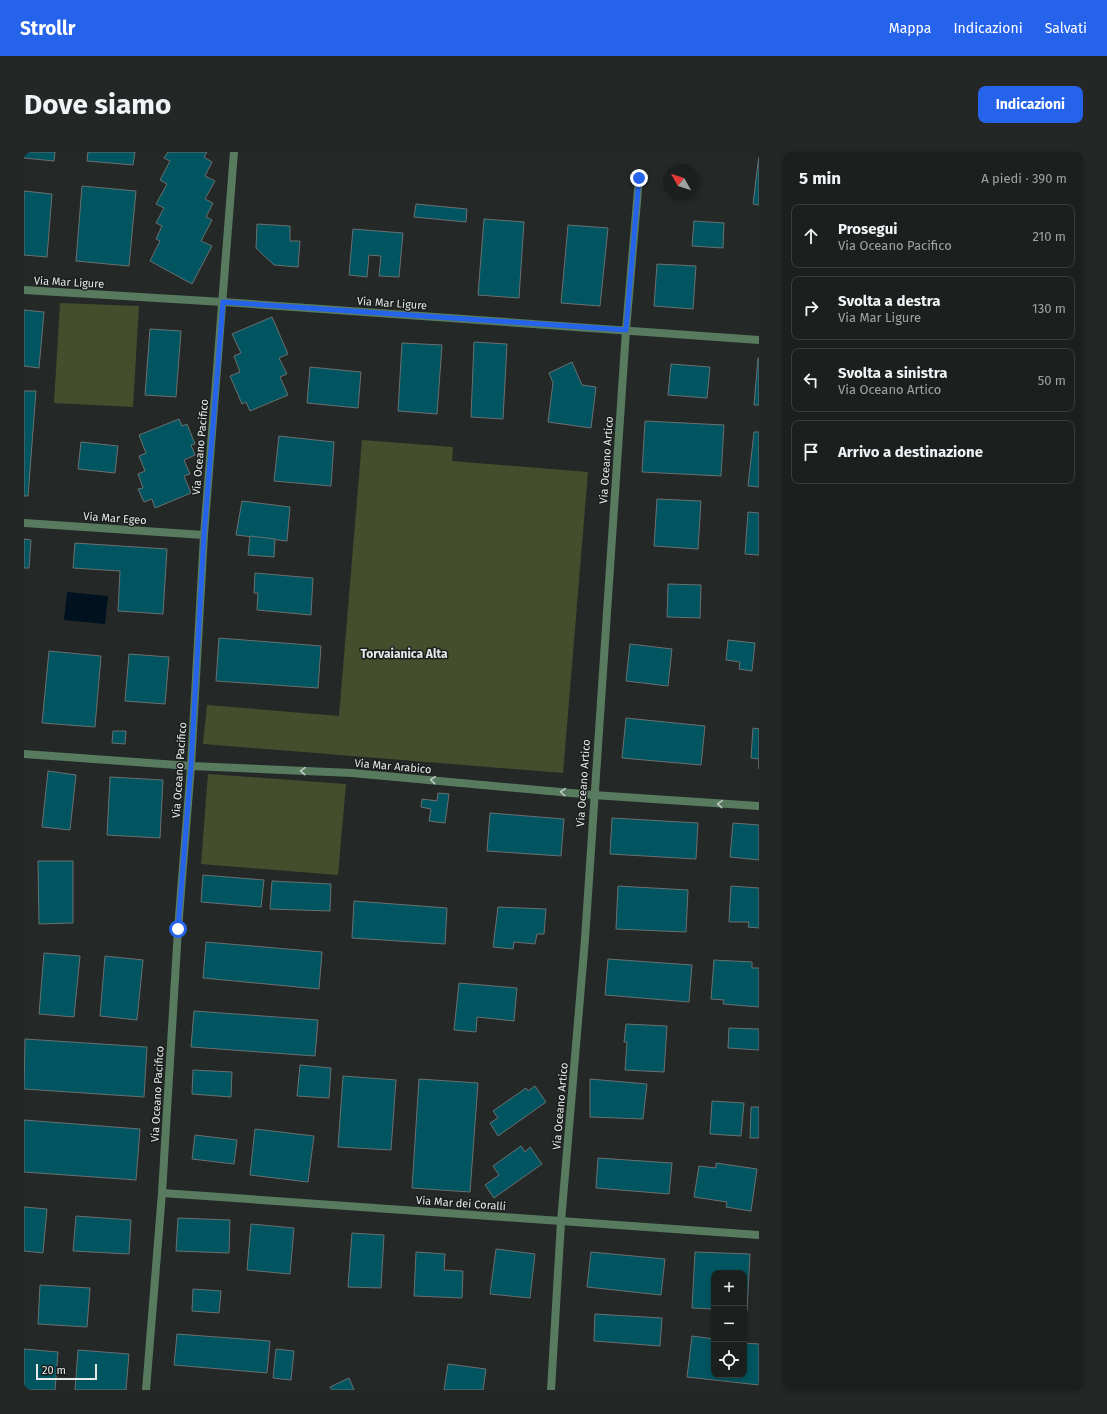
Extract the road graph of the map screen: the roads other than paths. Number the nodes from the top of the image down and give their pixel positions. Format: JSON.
{"nodes":[{"id":1,"x":234,"y":152,"type":"edge"},
{"id":2,"x":639,"y":178,"type":"dead end"},
{"id":3,"x":24,"y":290,"type":"edge"},
{"id":4,"x":223,"y":302,"type":"junction"},
{"id":5,"x":626,"y":330,"type":"junction"},
{"id":6,"x":759,"y":340,"type":"edge"},
{"id":7,"x":24,"y":523,"type":"edge"},
{"id":8,"x":204,"y":535,"type":"junction"},
{"id":9,"x":24,"y":754,"type":"edge"},
{"id":10,"x":191,"y":766,"type":"junction"},
{"id":11,"x":593,"y":795,"type":"junction"},
{"id":12,"x":759,"y":806,"type":"edge"},
{"id":13,"x":162,"y":1193,"type":"junction"},
{"id":14,"x":561,"y":1222,"type":"junction"},
{"id":15,"x":759,"y":1235,"type":"edge"},
{"id":16,"x":146,"y":1390,"type":"edge"},
{"id":17,"x":551,"y":1390,"type":"edge"}],
"edges":[{"from":1,"to":4,"type":"street","name":"Via Oceano Pacifico"},
{"from":2,"to":5,"type":"street","name":"Via Oceano Artico"},
{"from":3,"to":4,"type":"street","name":"Via Mar Ligure"},
{"from":4,"to":5,"type":"street","name":"Via Mar Ligure"},
{"from":4,"to":8,"type":"street","name":"Via Oceano Pacifico"},
{"from":5,"to":6,"type":"street","name":"Via Mar Ligure"},
{"from":5,"to":11,"type":"street","name":"Via Oceano Artico"},
{"from":7,"to":8,"type":"street","name":"Via Mar Egeo"},
{"from":8,"to":10,"type":"street","name":"Via Oceano Pacifico"},
{"from":9,"to":10,"type":"street","name":"Via Mar Arabico"},
{"from":11,"to":10,"type":"street","name":"Via Mar Arabico","one_way":true},
{"from":10,"to":13,"type":"street","name":"Via Oceano Pacifico"},
{"from":12,"to":11,"type":"street","name":"Via Mar Arabico","one_way":true},
{"from":11,"to":14,"type":"street","name":"Via Oceano Artico"},
{"from":13,"to":14,"type":"street","name":"Via Mar dei Coralli"},
{"from":13,"to":16,"type":"street","name":"Via Oceano Pacifico"},
{"from":14,"to":15,"type":"street","name":"Via Mar dei Coralli"},
{"from":14,"to":17,"type":"street","name":"Via Oceano Artico"}]}
